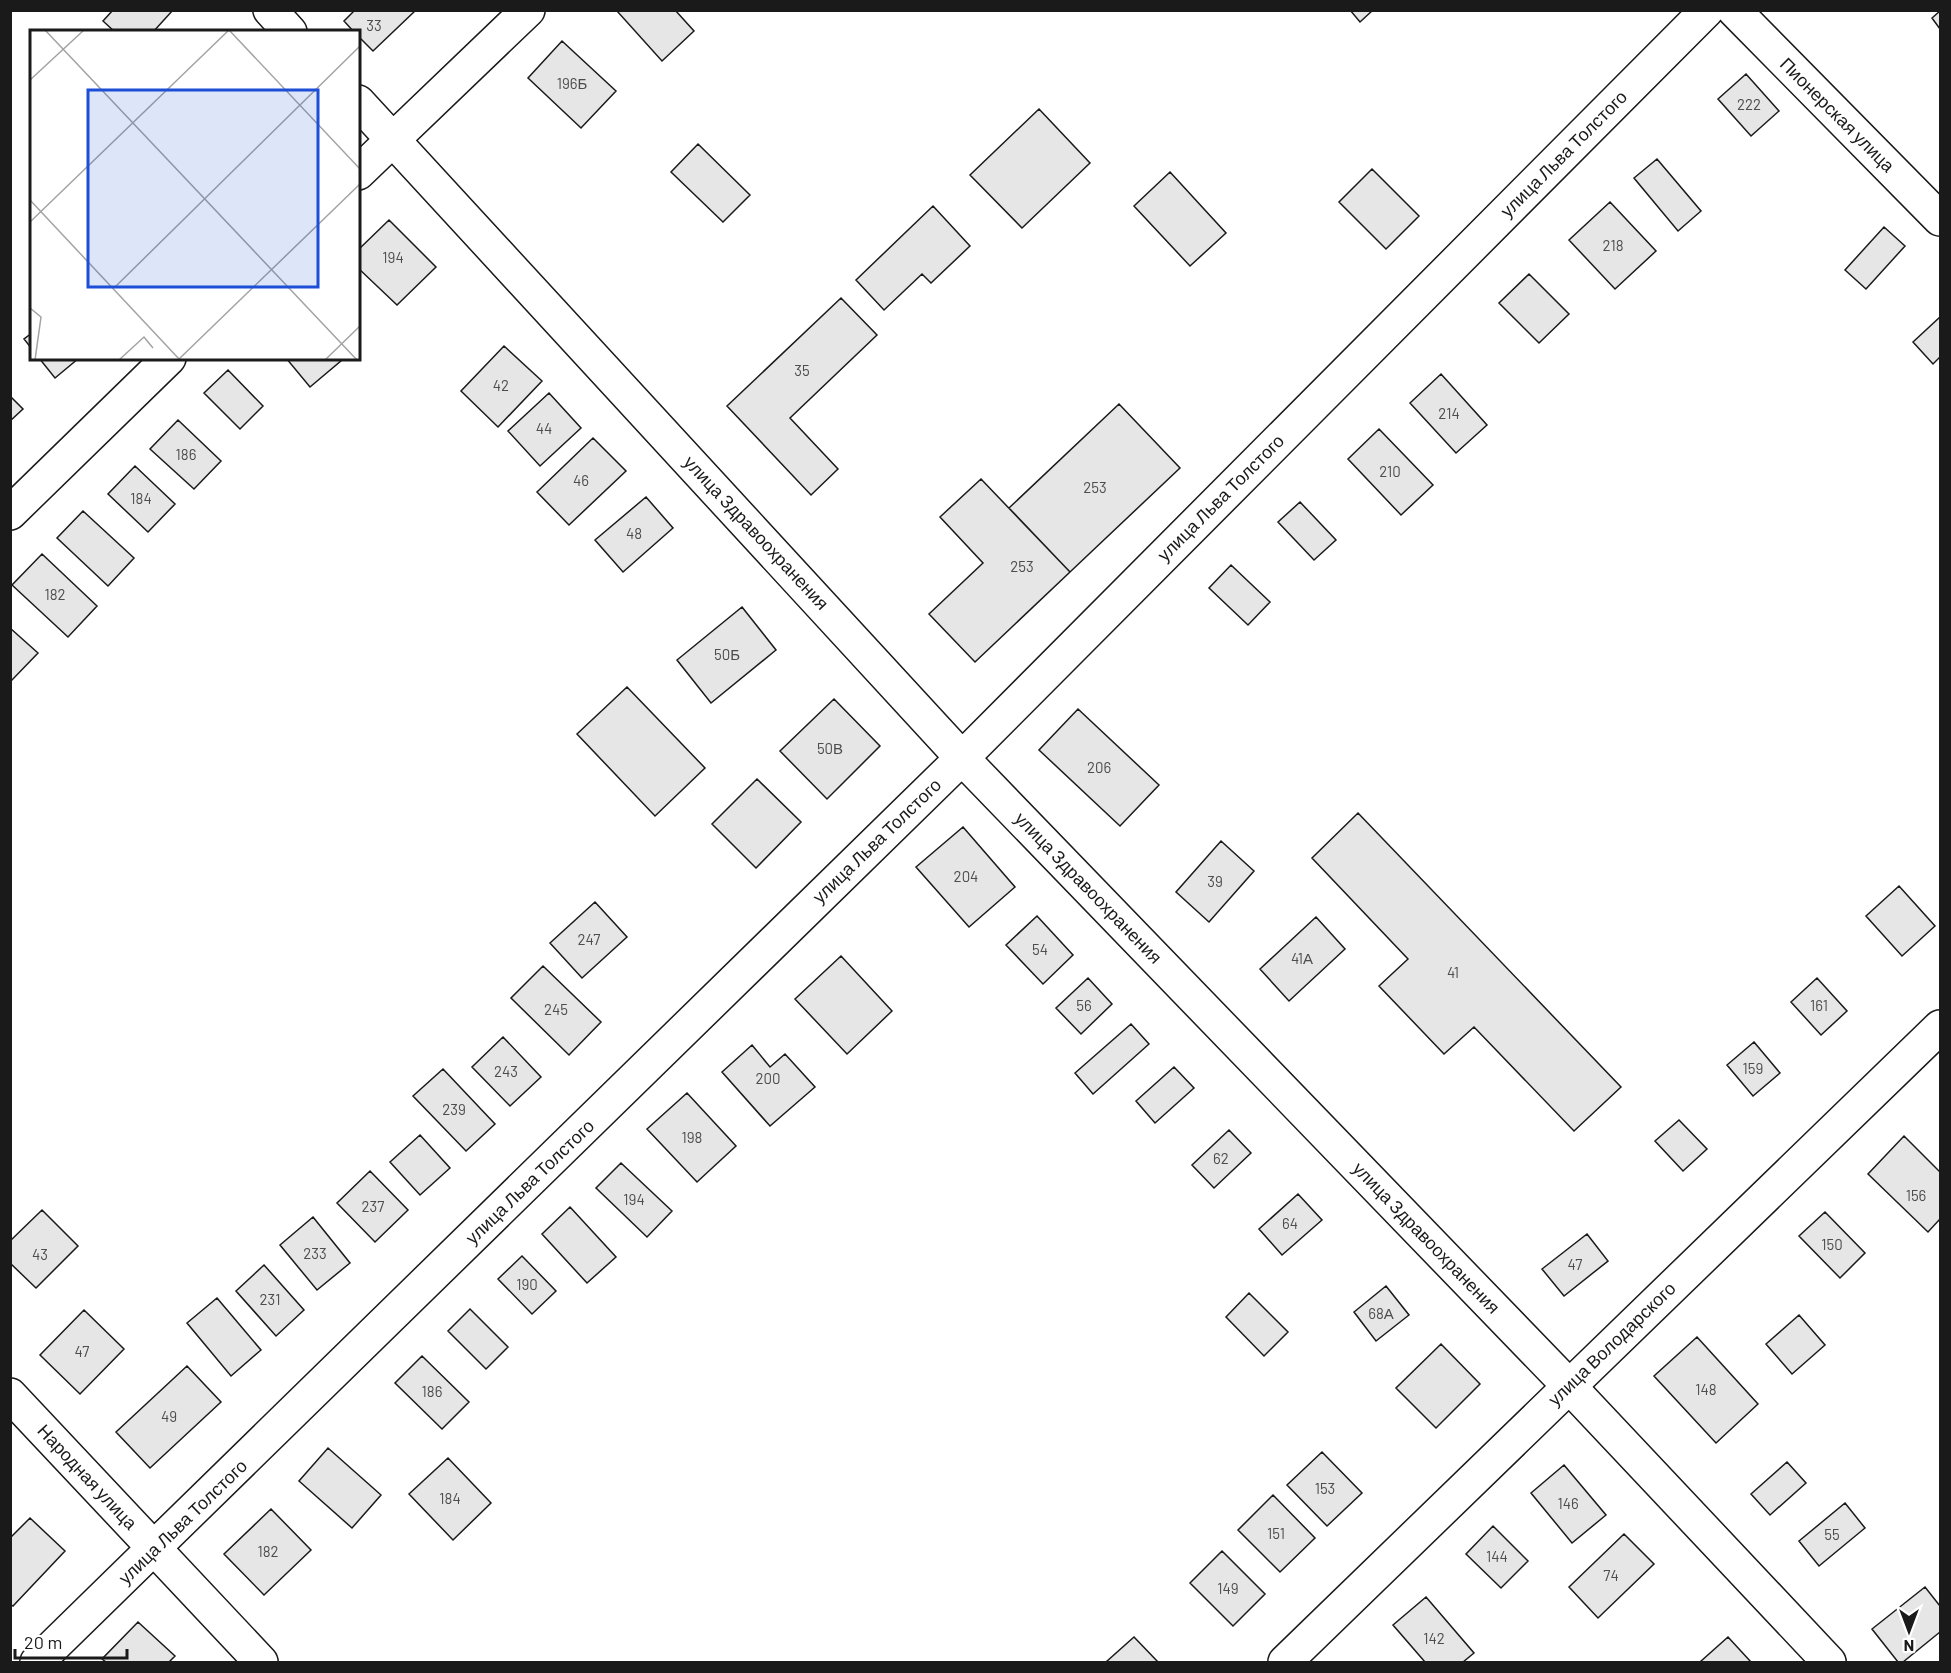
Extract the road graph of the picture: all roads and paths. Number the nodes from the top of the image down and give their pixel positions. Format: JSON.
{"nodes":[{"id":1,"x":270,"y":10,"type":"edge"},
{"id":2,"x":528,"y":10,"type":"edge"},
{"id":3,"x":1707,"y":10,"type":"edge"},
{"id":4,"x":1734,"y":10,"type":"edge"},
{"id":5,"x":288,"y":30,"type":"edge"},
{"id":6,"x":360,"y":104,"type":"edge"},
{"id":7,"x":393,"y":139,"type":"junction"},
{"id":8,"x":360,"y":171,"type":"edge"},
{"id":9,"x":1941,"y":219,"type":"edge"},
{"id":10,"x":167,"y":360,"type":"edge"},
{"id":11,"x":10,"y":513,"type":"edge"},
{"id":12,"x":962,"y":758,"type":"junction"},
{"id":13,"x":1941,"y":1027,"type":"edge"},
{"id":14,"x":1569,"y":1386,"type":"junction"},
{"id":15,"x":10,"y":1395,"type":"edge"},
{"id":16,"x":155,"y":1549,"type":"junction"},
{"id":17,"x":37,"y":1662,"type":"edge"},
{"id":18,"x":261,"y":1662,"type":"edge"},
{"id":19,"x":1285,"y":1662,"type":"edge"},
{"id":20,"x":1829,"y":1662,"type":"edge"}],
"edges":[{"from":1,"to":5,"type":"street"},
{"from":2,"to":7,"type":"street"},
{"from":3,"to":12,"type":"street","name":"улица Льва Толстого"},
{"from":4,"to":9,"type":"street","name":"Пионерская улица"},
{"from":6,"to":7,"type":"street","name":"улица Здравоохранения"},
{"from":7,"to":8,"type":"street"},
{"from":7,"to":12,"type":"street","name":"улица Здравоохранения"},
{"from":10,"to":11,"type":"street"},
{"from":12,"to":14,"type":"street","name":"улица Здравоохранения"},
{"from":12,"to":16,"type":"street","name":"улица Льва Толстого"},
{"from":13,"to":14,"type":"street","name":"улица Володарского"},
{"from":14,"to":19,"type":"street","name":"улица Володарского"},
{"from":14,"to":20,"type":"street","name":"улица Здравоохранения"},
{"from":15,"to":16,"type":"street","name":"Народная улица"},
{"from":16,"to":17,"type":"street","name":"улица Льва Толстого"},
{"from":16,"to":18,"type":"street","name":"Народная улица"}]}
